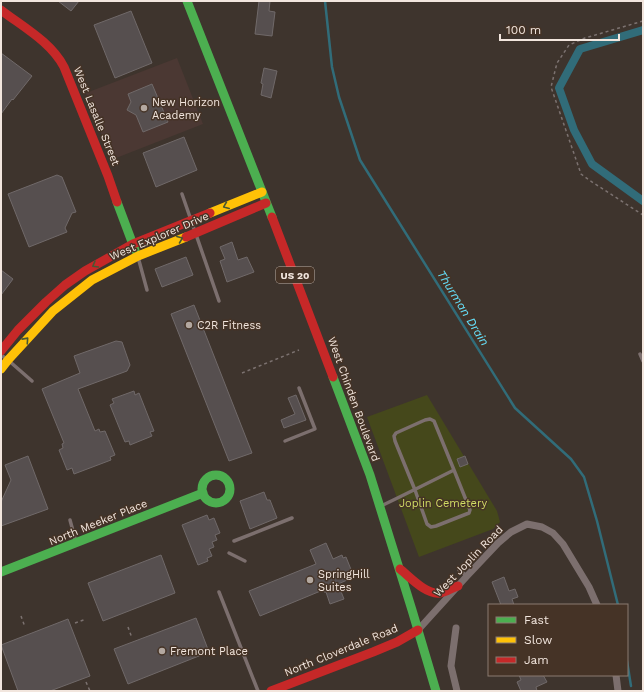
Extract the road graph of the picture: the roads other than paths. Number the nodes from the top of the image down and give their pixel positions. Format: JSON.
{"nodes":[{"id":1,"x":187,"y":1,"type":"edge"},
{"id":2,"x":1,"y":10,"type":"edge"},
{"id":3,"x":262,"y":192,"type":"junction"},
{"id":4,"x":182,"y":194,"type":"dead end"},
{"id":5,"x":266,"y":203,"type":"junction"},
{"id":6,"x":192,"y":221,"type":"junction"},
{"id":7,"x":196,"y":233,"type":"junction"},
{"id":8,"x":133,"y":244,"type":"junction"},
{"id":9,"x":138,"y":256,"type":"junction"},
{"id":10,"x":147,"y":290,"type":"dead end"},
{"id":11,"x":219,"y":301,"type":"dead end"},
{"id":12,"x":1,"y":351,"type":"edge"},
{"id":13,"x":640,"y":354,"type":"dead end"},
{"id":14,"x":5,"y":358,"type":"edge"},
{"id":15,"x":643,"y":361,"type":"edge"},
{"id":16,"x":1,"y":370,"type":"edge"},
{"id":17,"x":32,"y":381,"type":"dead end"},
{"id":18,"x":299,"y":388,"type":"dead end"},
{"id":19,"x":284,"y":441,"type":"dead end"},
{"id":20,"x":454,"y":470,"type":"junction"},
{"id":21,"x":415,"y":490,"type":"junction"},
{"id":22,"x":203,"y":493,"type":"dead end"},
{"id":23,"x":380,"y":506,"type":"junction"},
{"id":24,"x":292,"y":518,"type":"dead end"},
{"id":25,"x":70,"y":520,"type":"dead end"},
{"id":26,"x":234,"y":542,"type":"dead end"},
{"id":27,"x":76,"y":543,"type":"junction"},
{"id":28,"x":230,"y":553,"type":"dead end"},
{"id":29,"x":245,"y":561,"type":"dead end"},
{"id":30,"x":400,"y":569,"type":"junction"},
{"id":31,"x":459,"y":570,"type":"dead end"},
{"id":32,"x":1,"y":572,"type":"edge"},
{"id":33,"x":467,"y":576,"type":"junction"},
{"id":34,"x":458,"y":586,"type":"junction"},
{"id":35,"x":218,"y":592,"type":"dead end"},
{"id":36,"x":597,"y":604,"type":"edge"},
{"id":37,"x":456,"y":628,"type":"dead end"},
{"id":38,"x":418,"y":630,"type":"junction"},
{"id":39,"x":616,"y":676,"type":"edge"},
{"id":40,"x":258,"y":691,"type":"edge"},
{"id":41,"x":271,"y":691,"type":"edge"},
{"id":42,"x":436,"y":691,"type":"edge"},
{"id":43,"x":457,"y":691,"type":"edge"},
{"id":44,"x":618,"y":691,"type":"edge"}],
"edges":[{"from":1,"to":3,"type":"street","name":"West Chinden Boulevard","number":"US 20"},
{"from":2,"to":8,"type":"street","name":"West Lasalle Street"},
{"from":3,"to":5,"type":"street","name":"West Chinden Boulevard","number":"US 20"},
{"from":3,"to":6,"type":"street","name":"West Explorer Drive","one_way":true},
{"from":4,"to":6,"type":"lane"},
{"from":5,"to":7,"type":"street","name":"West Explorer Drive"},
{"from":5,"to":23,"type":"street","name":"West Chinden Boulevard","number":"US 20"},
{"from":6,"to":7,"type":"lane"},
{"from":6,"to":8,"type":"street","name":"West Explorer Drive"},
{"from":9,"to":7,"type":"street","name":"West Explorer Drive","one_way":true},
{"from":7,"to":11,"type":"lane"},
{"from":8,"to":9,"type":"street","name":"West Lasalle Street"},
{"from":8,"to":12,"type":"street","name":"West Explorer Drive","one_way":true},
{"from":9,"to":10,"type":"lane"},
{"from":14,"to":9,"type":"street","name":"West Explorer Drive","one_way":true},
{"from":13,"to":15,"type":"lane"},
{"from":14,"to":16,"type":"street","name":"West Explorer Drive"},
{"from":14,"to":17,"type":"lane"},
{"from":18,"to":19,"type":"lane"},
{"from":20,"to":21,"type":"lane"},
{"from":20,"to":21,"type":"lane"},
{"from":20,"to":21,"type":"lane"},
{"from":21,"to":23,"type":"lane"},
{"from":22,"to":27,"type":"street","name":"North Meeker Place"},
{"from":23,"to":30,"type":"street","name":"West Chinden Boulevard","number":"US 20"},
{"from":24,"to":26,"type":"lane"},
{"from":25,"to":27,"type":"lane"},
{"from":27,"to":32,"type":"street","name":"North Meeker Place"},
{"from":28,"to":29,"type":"lane"},
{"from":30,"to":34,"type":"street"},
{"from":30,"to":38,"type":"street","name":"West Chinden Boulevard"},
{"from":31,"to":33,"type":"lane"},
{"from":33,"to":34,"type":"street","name":"West Joplin Road"},
{"from":33,"to":36,"type":"street","name":"West Joplin Road"},
{"from":34,"to":38,"type":"street","name":"West Joplin Road"},
{"from":35,"to":40,"type":"lane"},
{"from":37,"to":43,"type":"street"},
{"from":38,"to":41,"type":"street","name":"North Cloverdale Road"},
{"from":38,"to":42,"type":"street","name":"West Chinden Boulevard"},
{"from":39,"to":44,"type":"street"}]}
